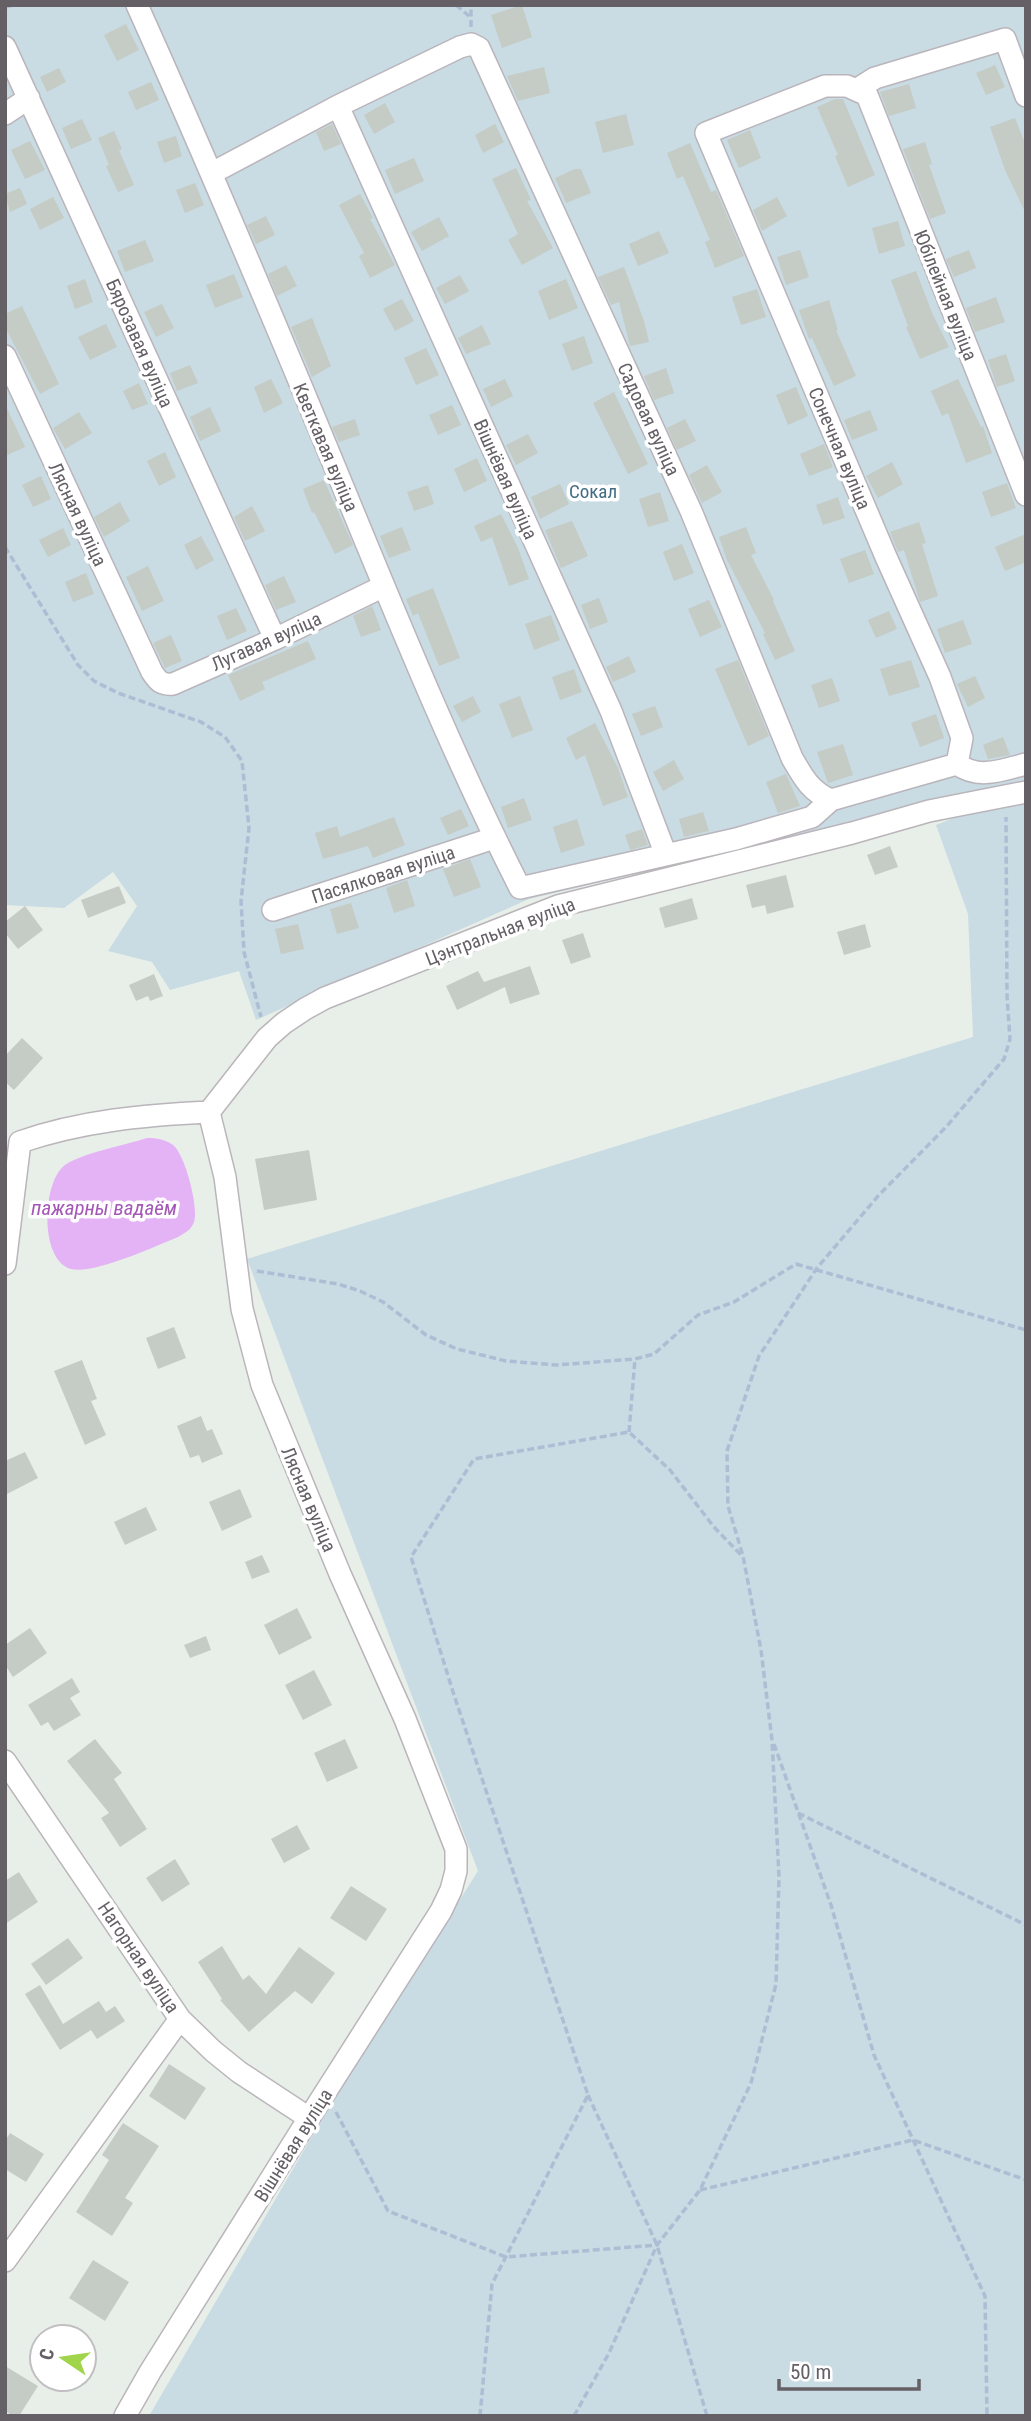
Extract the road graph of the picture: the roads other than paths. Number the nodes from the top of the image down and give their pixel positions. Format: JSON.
{"nodes":[{"id":1,"x":137,"y":5,"type":"edge"},
{"id":2,"x":5,"y":47,"type":"edge"},
{"id":3,"x":862,"y":93,"type":"junction"},
{"id":4,"x":1026,"y":96,"type":"edge"},
{"id":5,"x":29,"y":98,"type":"junction"},
{"id":6,"x":338,"y":106,"type":"junction"},
{"id":7,"x":5,"y":114,"type":"edge"},
{"id":8,"x":212,"y":173,"type":"junction"},
{"id":9,"x":5,"y":356,"type":"edge"},
{"id":10,"x":1026,"y":495,"type":"edge"},
{"id":11,"x":384,"y":586,"type":"junction"},
{"id":12,"x":275,"y":639,"type":"junction"},
{"id":13,"x":152,"y":671,"type":"joint"},
{"id":14,"x":957,"y":764,"type":"junction"},
{"id":15,"x":1026,"y":764,"type":"edge"},
{"id":16,"x":921,"y":776,"type":"junction"},
{"id":17,"x":1026,"y":792,"type":"edge"},
{"id":18,"x":831,"y":800,"type":"junction"},
{"id":19,"x":929,"y":811,"type":"junction"},
{"id":20,"x":494,"y":838,"type":"junction"},
{"id":21,"x":666,"y":855,"type":"junction"},
{"id":22,"x":273,"y":910,"type":"dead end"},
{"id":23,"x":209,"y":1112,"type":"junction"},
{"id":24,"x":13,"y":1136,"type":"edge"},
{"id":25,"x":5,"y":1265,"type":"edge"},
{"id":26,"x":5,"y":1761,"type":"edge"},
{"id":27,"x":456,"y":1871,"type":"joint"},
{"id":28,"x":180,"y":2019,"type":"junction"},
{"id":29,"x":309,"y":2118,"type":"junction"},
{"id":30,"x":5,"y":2261,"type":"edge"},
{"id":31,"x":125,"y":2416,"type":"edge"}],
"edges":[{"from":1,"to":8,"type":"street","name":"Кветкавая вуліца"},
{"from":2,"to":5,"type":"street","name":"Бярозавая вуліца"},
{"from":3,"to":4,"type":"street"},
{"from":3,"to":10,"type":"street","name":"Юбілейная вуліца"},
{"from":3,"to":14,"type":"street","name":"Сонечная вуліца"},
{"from":5,"to":7,"type":"street"},
{"from":5,"to":12,"type":"street","name":"Бярозавая вуліца"},
{"from":6,"to":8,"type":"street"},
{"from":6,"to":18,"type":"street","name":"Садовая вуліца"},
{"from":6,"to":21,"type":"street","name":"Вішнёвая вуліца"},
{"from":8,"to":11,"type":"street","name":"Кветкавая вуліца"},
{"from":9,"to":13,"type":"street","name":"Лясная вуліца"},
{"from":11,"to":12,"type":"street","name":"Лугавая вуліца"},
{"from":11,"to":20,"type":"street","name":"Кветкавая вуліца"},
{"from":12,"to":13,"type":"street","name":"Лугавая вуліца"},
{"from":14,"to":15,"type":"street"},
{"from":14,"to":16,"type":"street"},
{"from":16,"to":18,"type":"street"},
{"from":16,"to":19,"type":"street"},
{"from":17,"to":19,"type":"street","name":"Цэнтральная вуліца"},
{"from":18,"to":21,"type":"street"},
{"from":19,"to":23,"type":"street","name":"Цэнтральная вуліца"},
{"from":20,"to":21,"type":"street","name":"Кветкавая вуліца"},
{"from":20,"to":22,"type":"street","name":"Пасялковая вуліца"},
{"from":23,"to":24,"type":"street"},
{"from":23,"to":27,"type":"street","name":"Лясная вуліца"},
{"from":24,"to":25,"type":"street"},
{"from":26,"to":28,"type":"street","name":"Нагорная вуліца"},
{"from":27,"to":29,"type":"street","name":"Вішнёвая вуліца"},
{"from":28,"to":29,"type":"street","name":"Нагорная вуліца"},
{"from":28,"to":30,"type":"street"},
{"from":29,"to":31,"type":"street","name":"Вішнёвая вуліца"}]}
